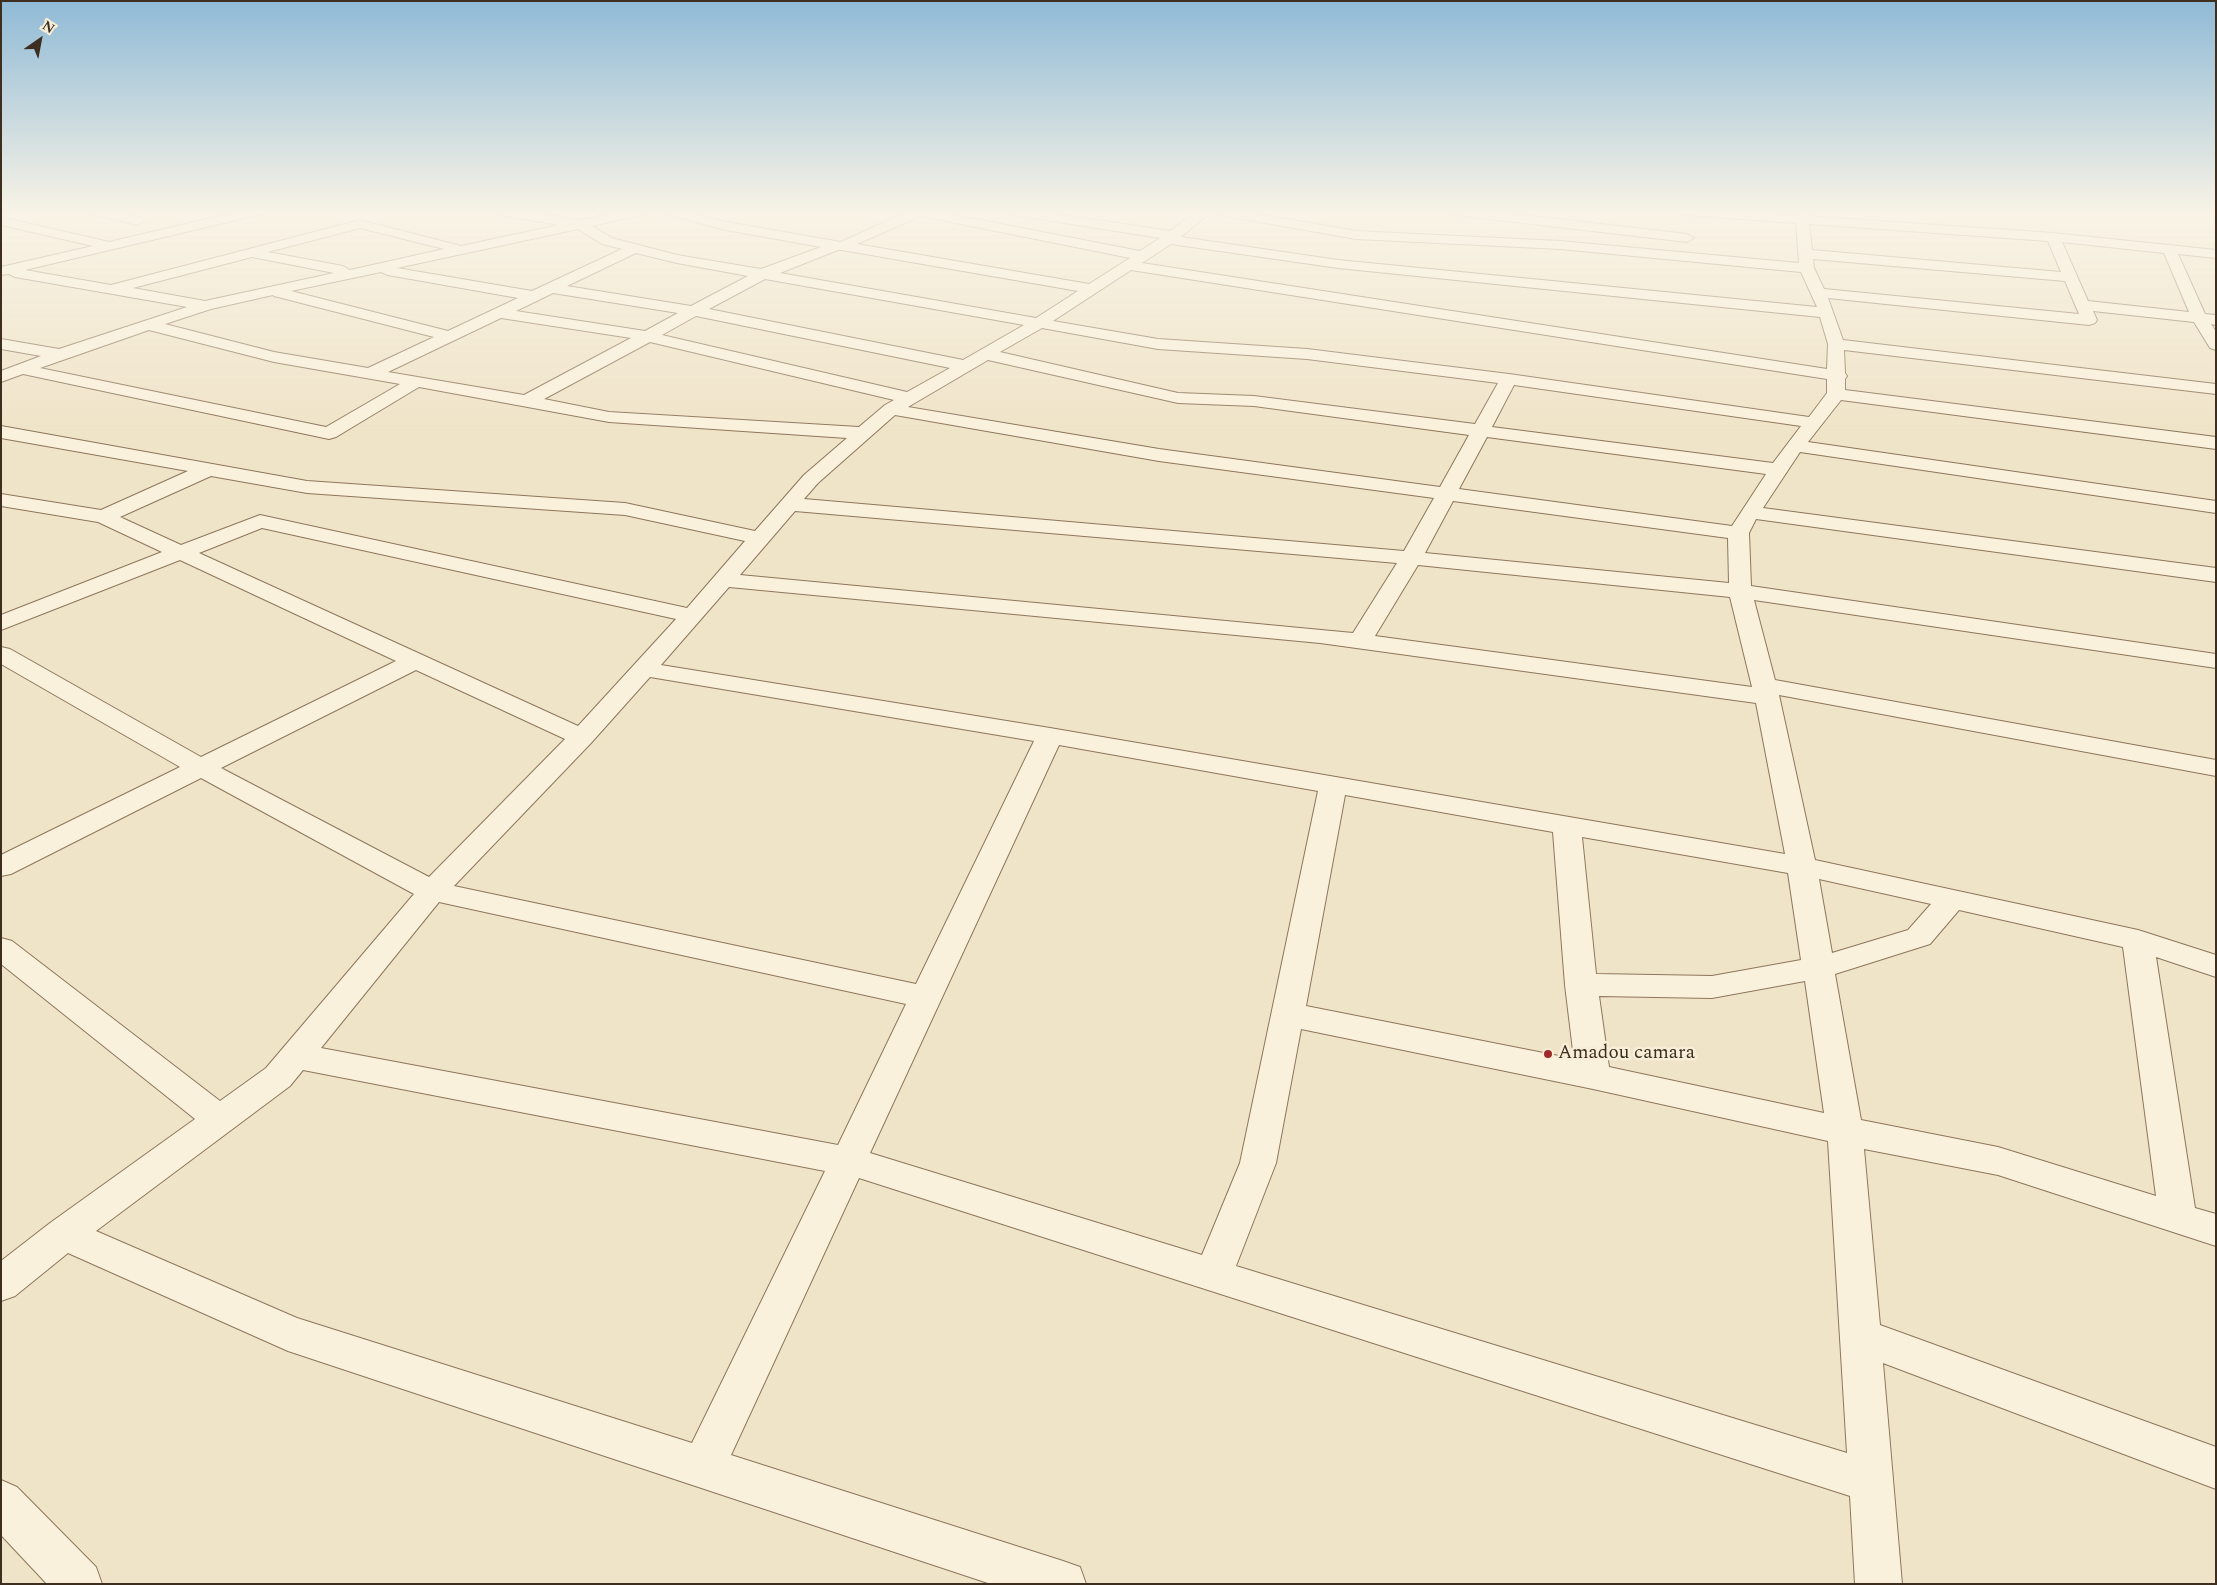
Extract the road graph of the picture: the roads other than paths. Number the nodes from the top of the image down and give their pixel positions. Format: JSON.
{"nodes":[{"id":1,"x":84,"y":285,"type":"edge"},
{"id":2,"x":132,"y":285,"type":"edge"},
{"id":3,"x":301,"y":285,"type":"edge"},
{"id":4,"x":469,"y":285,"type":"edge"},
{"id":5,"x":556,"y":285,"type":"edge"},
{"id":6,"x":743,"y":285,"type":"edge"},
{"id":7,"x":825,"y":285,"type":"edge"},
{"id":8,"x":1068,"y":285,"type":"edge"},
{"id":9,"x":1098,"y":285,"type":"edge"},
{"id":10,"x":1264,"y":285,"type":"edge"},
{"id":11,"x":1324,"y":285,"type":"edge"},
{"id":12,"x":1816,"y":285,"type":"edge"},
{"id":13,"x":1836,"y":285,"type":"edge"},
{"id":14,"x":2073,"y":285,"type":"edge"},
{"id":15,"x":2184,"y":285,"type":"edge"},
{"id":16,"x":550,"y":288,"type":"junction"},
{"id":17,"x":1092,"y":289,"type":"junction"},
{"id":18,"x":113,"y":290,"type":"junction"},
{"id":19,"x":273,"y":291,"type":"junction"},
{"id":20,"x":1318,"y":295,"type":"junction"},
{"id":21,"x":534,"y":296,"type":"junction"},
{"id":22,"x":207,"y":305,"type":"junction"},
{"id":23,"x":2082,"y":306,"type":"junction"},
{"id":24,"x":692,"y":312,"type":"junction"},
{"id":25,"x":500,"y":313,"type":"junction"},
{"id":26,"x":2198,"y":318,"type":"junction"},
{"id":27,"x":2216,"y":320,"type":"edge"},
{"id":28,"x":1039,"y":323,"type":"junction"},
{"id":29,"x":149,"y":325,"type":"junction"},
{"id":30,"x":448,"y":336,"type":"junction"},
{"id":31,"x":647,"y":336,"type":"junction"},
{"id":32,"x":1,"y":344,"type":"edge"},
{"id":33,"x":1836,"y":344,"type":"junction"},
{"id":34,"x":2216,"y":346,"type":"edge"},
{"id":35,"x":60,"y":354,"type":"junction"},
{"id":36,"x":985,"y":354,"type":"junction"},
{"id":37,"x":965,"y":366,"type":"junction"},
{"id":38,"x":22,"y":369,"type":"junction"},
{"id":39,"x":370,"y":374,"type":"junction"},
{"id":40,"x":1,"y":377,"type":"edge"},
{"id":41,"x":1509,"y":379,"type":"junction"},
{"id":42,"x":416,"y":382,"type":"junction"},
{"id":43,"x":1837,"y":385,"type":"junction"},
{"id":44,"x":2216,"y":389,"type":"edge"},
{"id":45,"x":527,"y":400,"type":"junction"},
{"id":46,"x":901,"y":404,"type":"junction"},
{"id":47,"x":1815,"y":423,"type":"junction"},
{"id":48,"x":1481,"y":430,"type":"junction"},
{"id":49,"x":1,"y":432,"type":"edge"},
{"id":50,"x":863,"y":433,"type":"junction"},
{"id":51,"x":2216,"y":443,"type":"edge"},
{"id":52,"x":1787,"y":458,"type":"junction"},
{"id":53,"x":210,"y":469,"type":"junction"},
{"id":54,"x":1446,"y":493,"type":"junction"},
{"id":55,"x":1,"y":500,"type":"edge"},
{"id":56,"x":788,"y":504,"type":"junction"},
{"id":57,"x":2216,"y":507,"type":"edge"},
{"id":58,"x":103,"y":517,"type":"junction"},
{"id":59,"x":1744,"y":522,"type":"junction"},
{"id":60,"x":759,"y":538,"type":"junction"},
{"id":61,"x":180,"y":553,"type":"junction"},
{"id":62,"x":1411,"y":558,"type":"junction"},
{"id":63,"x":2216,"y":575,"type":"edge"},
{"id":64,"x":723,"y":580,"type":"junction"},
{"id":65,"x":1740,"y":591,"type":"junction"},
{"id":66,"x":692,"y":616,"type":"junction"},
{"id":67,"x":1,"y":623,"type":"edge"},
{"id":68,"x":1360,"y":641,"type":"junction"},
{"id":69,"x":1,"y":654,"type":"edge"},
{"id":70,"x":416,"y":660,"type":"junction"},
{"id":71,"x":2216,"y":661,"type":"edge"},
{"id":72,"x":643,"y":669,"type":"junction"},
{"id":73,"x":1766,"y":691,"type":"junction"},
{"id":74,"x":1050,"y":736,"type":"junction"},
{"id":75,"x":582,"y":737,"type":"junction"},
{"id":76,"x":200,"y":767,"type":"junction"},
{"id":77,"x":2216,"y":768,"type":"edge"},
{"id":78,"x":1333,"y":785,"type":"junction"},
{"id":79,"x":1567,"y":825,"type":"junction"},
{"id":80,"x":1802,"y":866,"type":"junction"},
{"id":81,"x":1,"y":867,"type":"edge"},
{"id":82,"x":432,"y":891,"type":"junction"},
{"id":83,"x":1952,"y":899,"type":"junction"},
{"id":84,"x":2138,"y":940,"type":"junction"},
{"id":85,"x":1,"y":948,"type":"edge"},
{"id":86,"x":2216,"y":966,"type":"edge"},
{"id":87,"x":1818,"y":968,"type":"junction"},
{"id":88,"x":1580,"y":985,"type":"junction"},
{"id":89,"x":926,"y":997,"type":"junction"},
{"id":90,"x":1287,"y":1014,"type":"junction"},
{"id":91,"x":296,"y":1056,"type":"junction"},
{"id":92,"x":1593,"y":1076,"type":"junction"},
{"id":93,"x":220,"y":1120,"type":"junction"},
{"id":94,"x":1845,"y":1131,"type":"junction"},
{"id":95,"x":849,"y":1161,"type":"junction"},
{"id":96,"x":2178,"y":1218,"type":"junction"},
{"id":97,"x":2216,"y":1230,"type":"edge"},
{"id":98,"x":64,"y":1234,"type":"junction"},
{"id":99,"x":1213,"y":1275,"type":"junction"},
{"id":100,"x":1,"y":1284,"type":"edge"},
{"id":101,"x":1860,"y":1336,"type":"junction"},
{"id":102,"x":703,"y":1468,"type":"junction"},
{"id":103,"x":2216,"y":1468,"type":"edge"},
{"id":104,"x":1870,"y":1480,"type":"junction"},
{"id":105,"x":1,"y":1502,"type":"edge"},
{"id":106,"x":79,"y":1584,"type":"edge"},
{"id":107,"x":1063,"y":1584,"type":"edge"},
{"id":108,"x":1879,"y":1584,"type":"edge"}],
"edges":[{"from":1,"to":18,"type":"street"},
{"from":2,"to":18,"type":"street"},
{"from":3,"to":19,"type":"street"},
{"from":4,"to":21,"type":"street"},
{"from":5,"to":16,"type":"street"},
{"from":6,"to":24,"type":"street"},
{"from":7,"to":28,"type":"street"},
{"from":8,"to":17,"type":"street"},
{"from":9,"to":17,"type":"street"},
{"from":10,"to":20,"type":"street"},
{"from":11,"to":20,"type":"street"},
{"from":12,"to":33,"type":"street"},
{"from":13,"to":23,"type":"street"},
{"from":14,"to":23,"type":"street"},
{"from":15,"to":26,"type":"street"},
{"from":16,"to":21,"type":"street"},
{"from":16,"to":24,"type":"street"},
{"from":17,"to":28,"type":"street"},
{"from":18,"to":22,"type":"street"},
{"from":19,"to":22,"type":"street"},
{"from":19,"to":30,"type":"street"},
{"from":20,"to":43,"type":"street"},
{"from":21,"to":25,"type":"street"},
{"from":22,"to":29,"type":"street"},
{"from":23,"to":26,"type":"street"},
{"from":24,"to":31,"type":"street"},
{"from":24,"to":37,"type":"street"},
{"from":25,"to":30,"type":"street"},
{"from":25,"to":31,"type":"street"},
{"from":26,"to":27,"type":"street"},
{"from":26,"to":34,"type":"street"},
{"from":28,"to":36,"type":"street"},
{"from":28,"to":41,"type":"street"},
{"from":29,"to":35,"type":"street"},
{"from":29,"to":39,"type":"street"},
{"from":30,"to":39,"type":"street"},
{"from":31,"to":45,"type":"street"},
{"from":31,"to":46,"type":"street"},
{"from":32,"to":35,"type":"street"},
{"from":33,"to":43,"type":"street"},
{"from":33,"to":44,"type":"street"},
{"from":35,"to":38,"type":"street"},
{"from":36,"to":37,"type":"street"},
{"from":36,"to":48,"type":"street"},
{"from":37,"to":46,"type":"street"},
{"from":38,"to":40,"type":"street"},
{"from":38,"to":42,"type":"street"},
{"from":39,"to":42,"type":"street"},
{"from":41,"to":47,"type":"street"},
{"from":41,"to":48,"type":"street"},
{"from":42,"to":45,"type":"street"},
{"from":43,"to":47,"type":"street"},
{"from":43,"to":51,"type":"street"},
{"from":45,"to":50,"type":"street"},
{"from":46,"to":50,"type":"street"},
{"from":46,"to":54,"type":"street"},
{"from":47,"to":52,"type":"street"},
{"from":48,"to":52,"type":"street"},
{"from":48,"to":54,"type":"street"},
{"from":49,"to":53,"type":"street"},
{"from":50,"to":56,"type":"street"},
{"from":52,"to":57,"type":"street"},
{"from":52,"to":59,"type":"street"},
{"from":53,"to":58,"type":"street"},
{"from":53,"to":60,"type":"street"},
{"from":54,"to":59,"type":"street"},
{"from":54,"to":62,"type":"street"},
{"from":55,"to":58,"type":"street"},
{"from":56,"to":60,"type":"street"},
{"from":56,"to":62,"type":"street"},
{"from":58,"to":61,"type":"street"},
{"from":59,"to":63,"type":"street"},
{"from":59,"to":65,"type":"street"},
{"from":60,"to":64,"type":"street"},
{"from":61,"to":66,"type":"street"},
{"from":61,"to":67,"type":"street"},
{"from":61,"to":70,"type":"street"},
{"from":62,"to":65,"type":"street"},
{"from":62,"to":68,"type":"street"},
{"from":64,"to":66,"type":"street"},
{"from":64,"to":68,"type":"street"},
{"from":65,"to":71,"type":"street"},
{"from":65,"to":73,"type":"street"},
{"from":66,"to":72,"type":"street"},
{"from":68,"to":73,"type":"street"},
{"from":69,"to":76,"type":"street"},
{"from":70,"to":75,"type":"street"},
{"from":70,"to":76,"type":"street"},
{"from":72,"to":74,"type":"street"},
{"from":72,"to":75,"type":"street"},
{"from":73,"to":77,"type":"street"},
{"from":73,"to":80,"type":"street"},
{"from":74,"to":78,"type":"street"},
{"from":74,"to":89,"type":"street"},
{"from":75,"to":82,"type":"street"},
{"from":76,"to":81,"type":"street"},
{"from":76,"to":82,"type":"street"},
{"from":78,"to":79,"type":"street"},
{"from":78,"to":90,"type":"street"},
{"from":79,"to":80,"type":"street"},
{"from":79,"to":88,"type":"street"},
{"from":80,"to":83,"type":"street"},
{"from":80,"to":87,"type":"street"},
{"from":82,"to":89,"type":"street"},
{"from":82,"to":91,"type":"street"},
{"from":83,"to":84,"type":"street"},
{"from":83,"to":87,"type":"street"},
{"from":84,"to":86,"type":"street"},
{"from":84,"to":96,"type":"street"},
{"from":85,"to":93,"type":"street"},
{"from":87,"to":88,"type":"street"},
{"from":87,"to":94,"type":"street"},
{"from":88,"to":92,"type":"street"},
{"from":89,"to":95,"type":"street"},
{"from":90,"to":92,"type":"street"},
{"from":90,"to":99,"type":"street"},
{"from":91,"to":93,"type":"street"},
{"from":91,"to":95,"type":"street"},
{"from":92,"to":94,"type":"street"},
{"from":93,"to":98,"type":"street"},
{"from":94,"to":96,"type":"street"},
{"from":94,"to":101,"type":"street"},
{"from":95,"to":99,"type":"street"},
{"from":95,"to":102,"type":"street"},
{"from":96,"to":97,"type":"street"},
{"from":98,"to":100,"type":"street"},
{"from":98,"to":102,"type":"street"},
{"from":99,"to":104,"type":"street"},
{"from":101,"to":103,"type":"street"},
{"from":101,"to":104,"type":"street"},
{"from":102,"to":107,"type":"street"},
{"from":104,"to":108,"type":"street"},
{"from":105,"to":106,"type":"street"}]}
